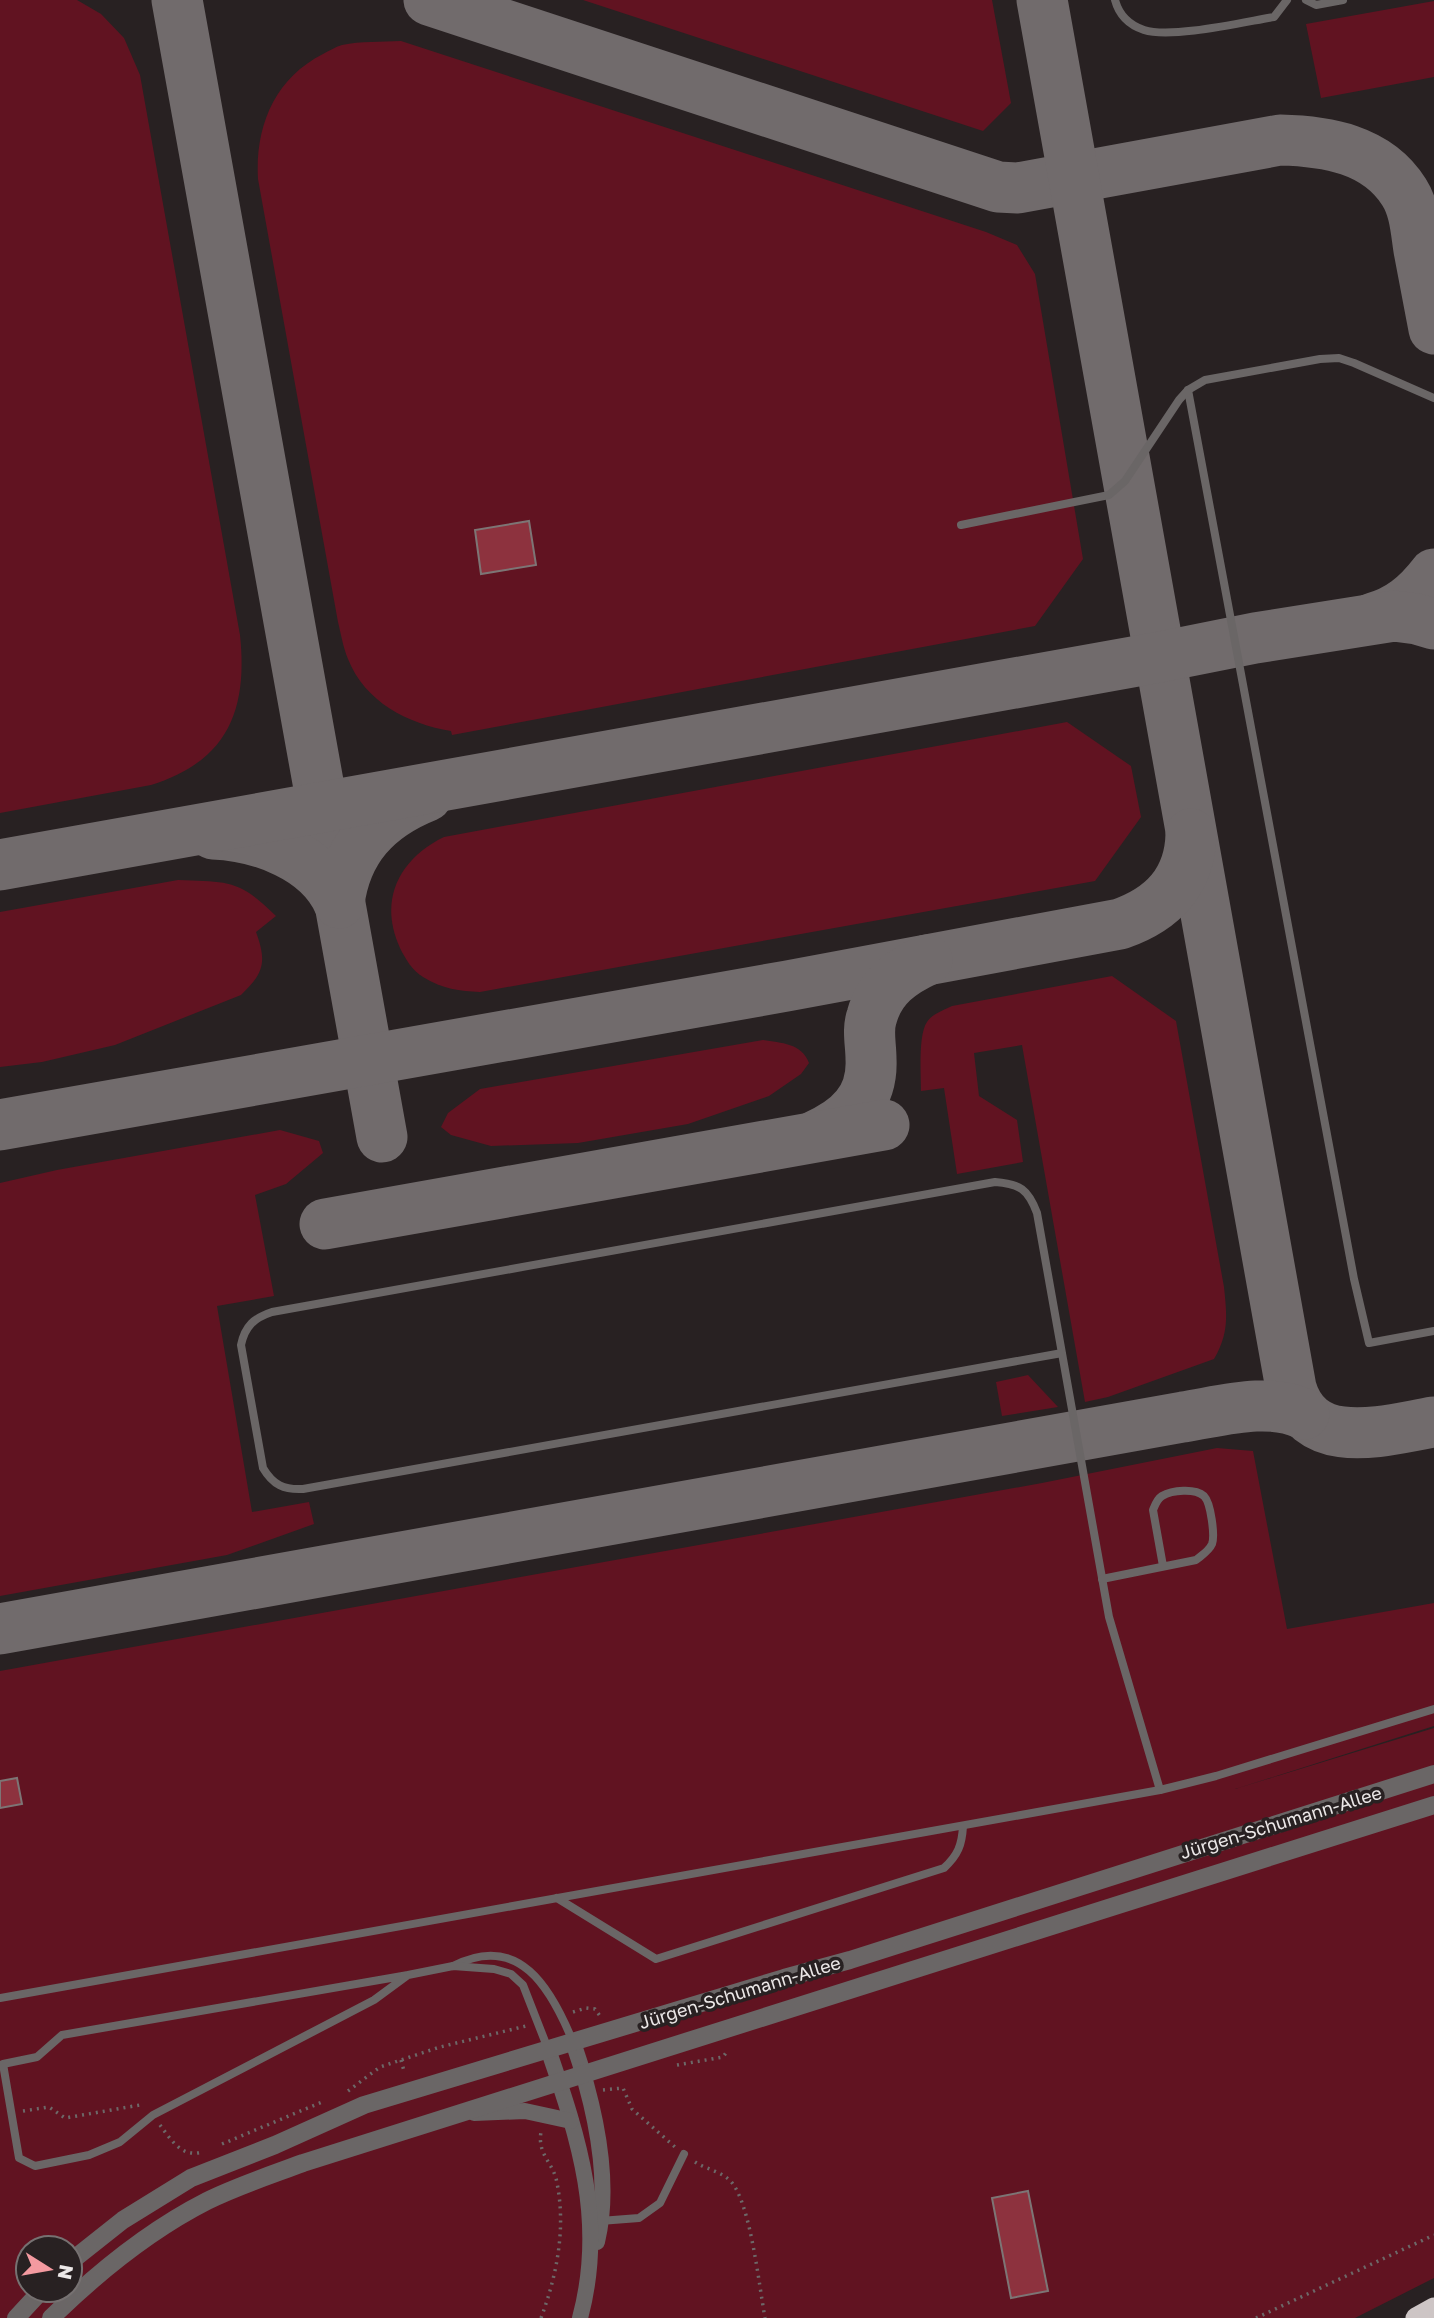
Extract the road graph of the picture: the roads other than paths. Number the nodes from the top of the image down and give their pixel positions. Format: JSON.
{"nodes":[{"id":1,"x":1115,"y":0,"type":"edge"},
{"id":2,"x":1287,"y":0,"type":"edge"},
{"id":3,"x":1306,"y":0,"type":"edge"},
{"id":4,"x":1343,"y":0,"type":"edge"},
{"id":5,"x":1188,"y":390,"type":"junction"},
{"id":6,"x":1434,"y":398,"type":"edge"},
{"id":7,"x":961,"y":525,"type":"dead end"},
{"id":8,"x":1434,"y":1331,"type":"edge"},
{"id":9,"x":1062,"y":1353,"type":"junction"},
{"id":10,"x":1163,"y":1566,"type":"junction"},
{"id":11,"x":1102,"y":1579,"type":"junction"},
{"id":12,"x":1434,"y":1709,"type":"edge"},
{"id":13,"x":1434,"y":1774,"type":"edge"},
{"id":14,"x":1160,"y":1790,"type":"junction"},
{"id":15,"x":1434,"y":1805,"type":"edge"},
{"id":16,"x":962,"y":1825,"type":"junction"},
{"id":17,"x":557,"y":1898,"type":"junction"},
{"id":18,"x":453,"y":1966,"type":"junction"},
{"id":19,"x":408,"y":1975,"type":"junction"},
{"id":20,"x":0,"y":1998,"type":"edge"},
{"id":21,"x":573,"y":2042,"type":"junction"},
{"id":22,"x":548,"y":2049,"type":"junction"},
{"id":23,"x":1,"y":2064,"type":"edge"},
{"id":24,"x":584,"y":2074,"type":"junction"},
{"id":25,"x":559,"y":2081,"type":"junction"},
{"id":26,"x":458,"y":2114,"type":"junction"},
{"id":27,"x":571,"y":2122,"type":"junction"},
{"id":28,"x":684,"y":2154,"type":"road end"},
{"id":29,"x":596,"y":2222,"type":"junction"},
{"id":30,"x":84,"y":2251,"type":"edge"},
{"id":31,"x":29,"y":2304,"type":"edge"},
{"id":32,"x":1434,"y":2308,"type":"edge"},
{"id":33,"x":16,"y":2318,"type":"edge"},
{"id":34,"x":51,"y":2318,"type":"edge"},
{"id":35,"x":580,"y":2318,"type":"edge"},
{"id":36,"x":1416,"y":2318,"type":"edge"}],
"edges":[{"from":1,"to":2,"type":"lane"},
{"from":3,"to":4,"type":"lane"},
{"from":5,"to":6,"type":"lane"},
{"from":5,"to":7,"type":"lane"},
{"from":5,"to":8,"type":"lane"},
{"from":9,"to":9,"type":"lane"},
{"from":9,"to":11,"type":"lane"},
{"from":10,"to":10,"type":"lane"},
{"from":10,"to":11,"type":"lane"},
{"from":11,"to":14,"type":"lane"},
{"from":12,"to":14,"type":"lane"},
{"from":13,"to":21,"type":"street","name":"Jürgen-Schumann-Allee"},
{"from":14,"to":16,"type":"lane"},
{"from":15,"to":24,"type":"street","name":"Jürgen-Schumann-Allee"},
{"from":16,"to":17,"type":"lane"},
{"from":16,"to":17,"type":"lane"},
{"from":17,"to":20,"type":"lane"},
{"from":18,"to":19,"type":"lane"},
{"from":18,"to":21,"type":"lane"},
{"from":18,"to":22,"type":"lane"},
{"from":19,"to":23,"type":"lane"},
{"from":19,"to":23,"type":"lane"},
{"from":21,"to":22,"type":"street","name":"Jürgen-Schumann-Allee"},
{"from":21,"to":24,"type":"street"},
{"from":22,"to":25,"type":"street"},
{"from":22,"to":30,"type":"street","name":"Jürgen-Schumann-Allee"},
{"from":24,"to":25,"type":"street","name":"Jürgen-Schumann-Allee"},
{"from":24,"to":29,"type":"street"},
{"from":25,"to":26,"type":"street","name":"Jürgen-Schumann-Allee"},
{"from":25,"to":27,"type":"street"},
{"from":26,"to":27,"type":"street","name":"Jürgen-Schumann-Allee"},
{"from":26,"to":34,"type":"street","name":"Jürgen-Schumann-Allee"},
{"from":27,"to":29,"type":"street"},
{"from":28,"to":29,"type":"lane"},
{"from":29,"to":35,"type":"street"},
{"from":31,"to":33,"type":"street"},
{"from":32,"to":36,"type":"highway"}]}
